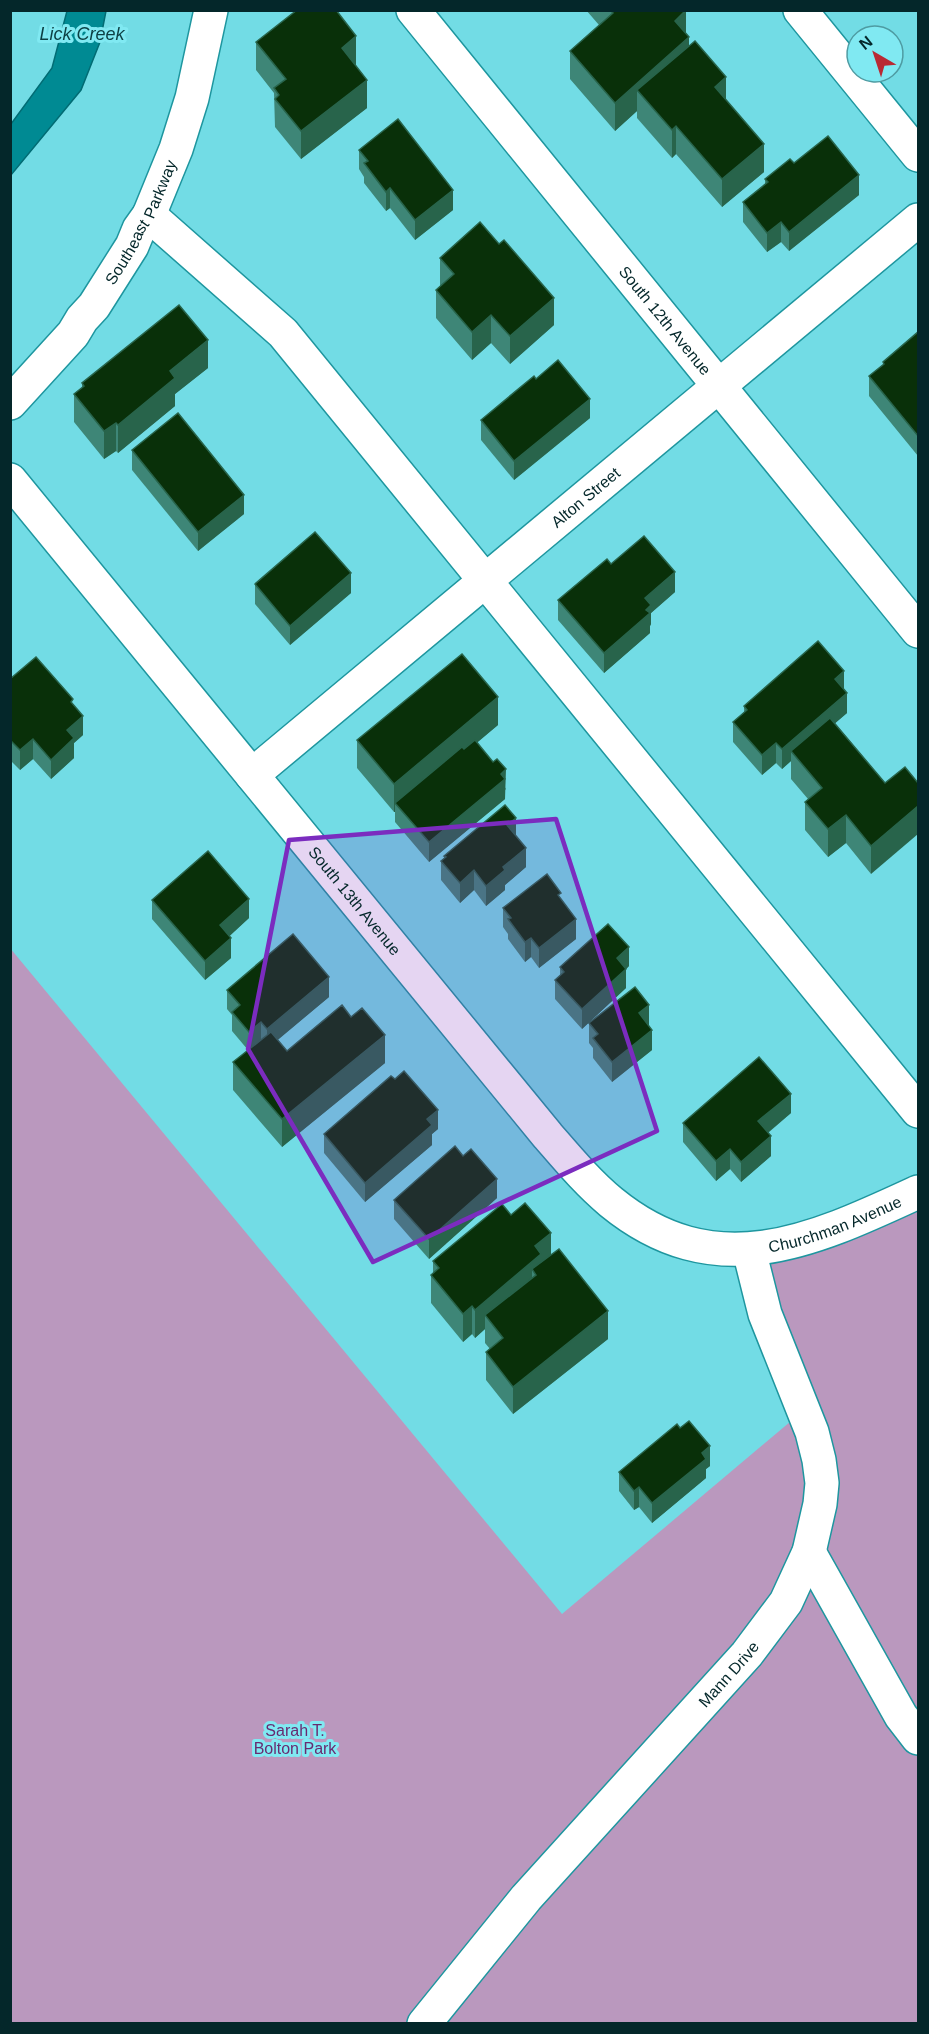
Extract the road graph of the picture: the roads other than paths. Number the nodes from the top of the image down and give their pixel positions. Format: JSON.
{"nodes":[{"id":1,"x":211,"y":10,"type":"edge"},
{"id":2,"x":413,"y":10,"type":"edge"},
{"id":3,"x":800,"y":10,"type":"edge"},
{"id":4,"x":918,"y":155,"type":"edge"},
{"id":5,"x":149,"y":215,"type":"junction"},
{"id":6,"x":918,"y":220,"type":"edge"},
{"id":7,"x":720,"y":386,"type":"junction"},
{"id":8,"x":10,"y":403,"type":"edge"},
{"id":9,"x":10,"y":480,"type":"edge"},
{"id":10,"x":486,"y":581,"type":"junction"},
{"id":11,"x":918,"y":631,"type":"edge"},
{"id":12,"x":252,"y":776,"type":"junction"},
{"id":13,"x":918,"y":1111,"type":"edge"},
{"id":14,"x":918,"y":1192,"type":"edge"},
{"id":15,"x":749,"y":1250,"type":"junction"},
{"id":16,"x":809,"y":1552,"type":"junction"},
{"id":17,"x":918,"y":1738,"type":"edge"},
{"id":18,"x":424,"y":2024,"type":"edge"}],
"edges":[{"from":1,"to":5,"type":"street","name":"Southeast Parkway"},
{"from":2,"to":7,"type":"street","name":"South 12th Avenue"},
{"from":3,"to":4,"type":"street"},
{"from":5,"to":8,"type":"street","name":"Southeast Parkway"},
{"from":5,"to":10,"type":"street"},
{"from":6,"to":7,"type":"street","name":"Alton Street"},
{"from":7,"to":10,"type":"street","name":"Alton Street"},
{"from":7,"to":11,"type":"street","name":"South 12th Avenue"},
{"from":9,"to":12,"type":"street","name":"South 13th Avenue"},
{"from":10,"to":12,"type":"street","name":"Alton Street"},
{"from":10,"to":13,"type":"street"},
{"from":12,"to":15,"type":"street","name":"South 13th Avenue"},
{"from":14,"to":15,"type":"street","name":"Churchman Avenue"},
{"from":15,"to":16,"type":"street","name":"Mann Drive"},
{"from":16,"to":17,"type":"street"},
{"from":16,"to":18,"type":"street","name":"Mann Drive"}]}
